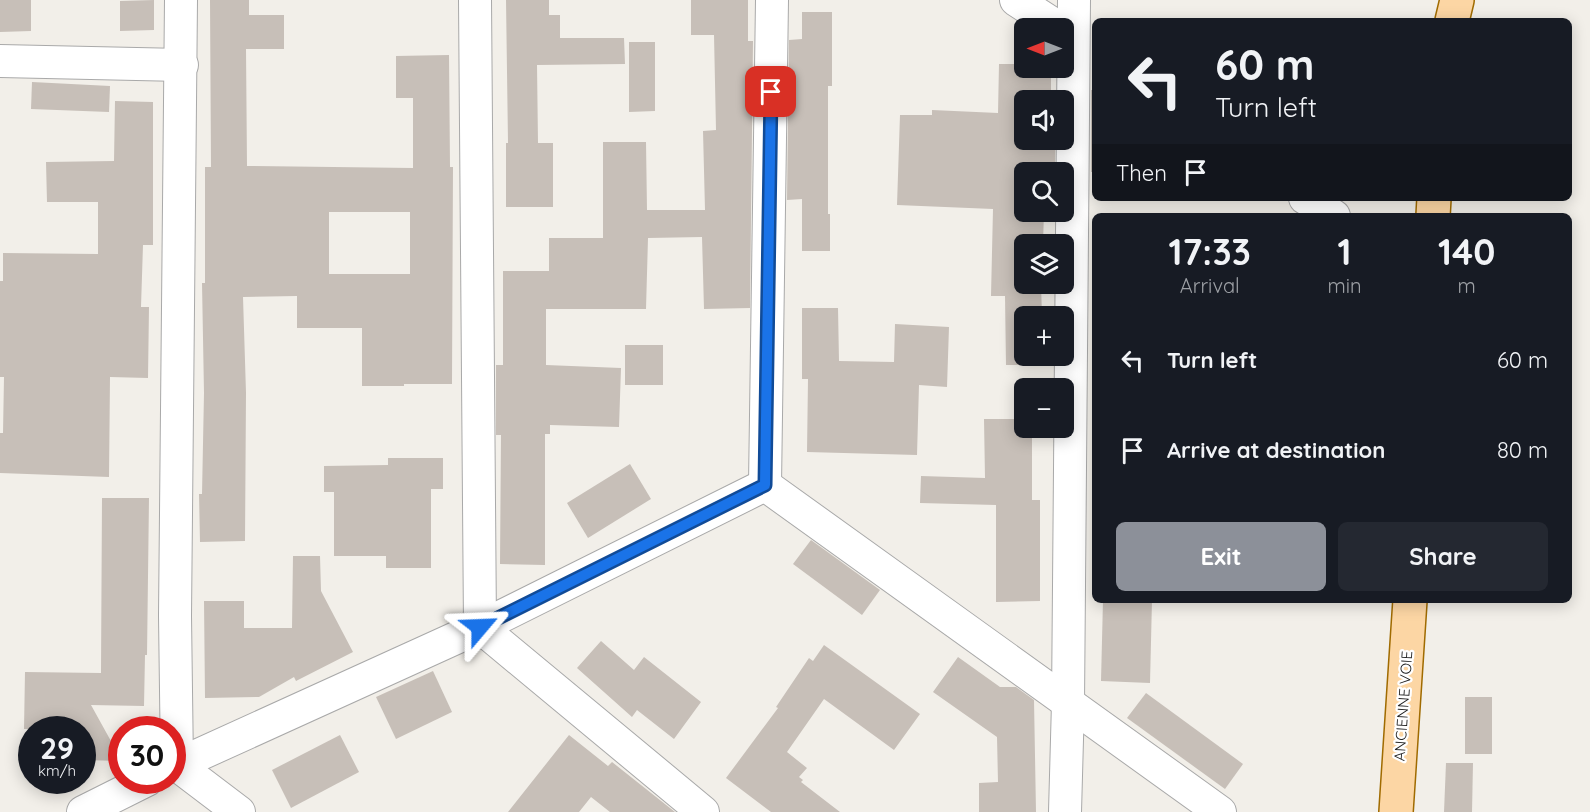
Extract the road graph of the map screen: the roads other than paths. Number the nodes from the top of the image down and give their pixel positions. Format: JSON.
{"nodes":[{"id":1,"x":181,"y":0,"type":"edge"},
{"id":2,"x":475,"y":0,"type":"edge"},
{"id":3,"x":772,"y":0,"type":"edge"},
{"id":4,"x":1016,"y":0,"type":"edge"},
{"id":5,"x":1074,"y":0,"type":"edge"},
{"id":6,"x":1457,"y":0,"type":"edge"},
{"id":7,"x":1043,"y":18,"type":"edge"},
{"id":8,"x":1074,"y":18,"type":"edge"},
{"id":9,"x":1453,"y":18,"type":"edge"},
{"id":10,"x":0,"y":61,"type":"edge"},
{"id":11,"x":182,"y":65,"type":"junction"},
{"id":12,"x":1073,"y":78,"type":"edge"},
{"id":13,"x":1310,"y":201,"type":"edge"},
{"id":14,"x":1329,"y":213,"type":"edge"},
{"id":15,"x":765,"y":485,"type":"junction"},
{"id":16,"x":1410,"y":603,"type":"edge"},
{"id":17,"x":480,"y":627,"type":"junction"},
{"id":18,"x":1068,"y":703,"type":"junction"},
{"id":19,"x":175,"y":716,"type":"edge"},
{"id":20,"x":186,"y":761,"type":"edge"},
{"id":21,"x":186,"y":774,"type":"edge"},
{"id":22,"x":119,"y":794,"type":"edge"},
{"id":23,"x":83,"y":812,"type":"edge"},
{"id":24,"x":239,"y":812,"type":"edge"},
{"id":25,"x":703,"y":812,"type":"edge"},
{"id":26,"x":1065,"y":812,"type":"edge"},
{"id":27,"x":1220,"y":812,"type":"edge"},
{"id":28,"x":1396,"y":812,"type":"edge"}],
"edges":[{"from":1,"to":11,"type":"street"},
{"from":2,"to":17,"type":"street"},
{"from":3,"to":15,"type":"street"},
{"from":4,"to":7,"type":"street"},
{"from":5,"to":8,"type":"street"},
{"from":6,"to":9,"type":"main road"},
{"from":10,"to":11,"type":"street"},
{"from":11,"to":19,"type":"street"},
{"from":12,"to":18,"type":"street"},
{"from":13,"to":14,"type":"street"},
{"from":15,"to":17,"type":"street"},
{"from":15,"to":18,"type":"street"},
{"from":16,"to":28,"type":"main road","name":"ANCIENNE VOIE"},
{"from":17,"to":20,"type":"street"},
{"from":17,"to":25,"type":"street"},
{"from":18,"to":26,"type":"street"},
{"from":18,"to":27,"type":"street"},
{"from":21,"to":24,"type":"street"},
{"from":22,"to":23,"type":"street"}]}
